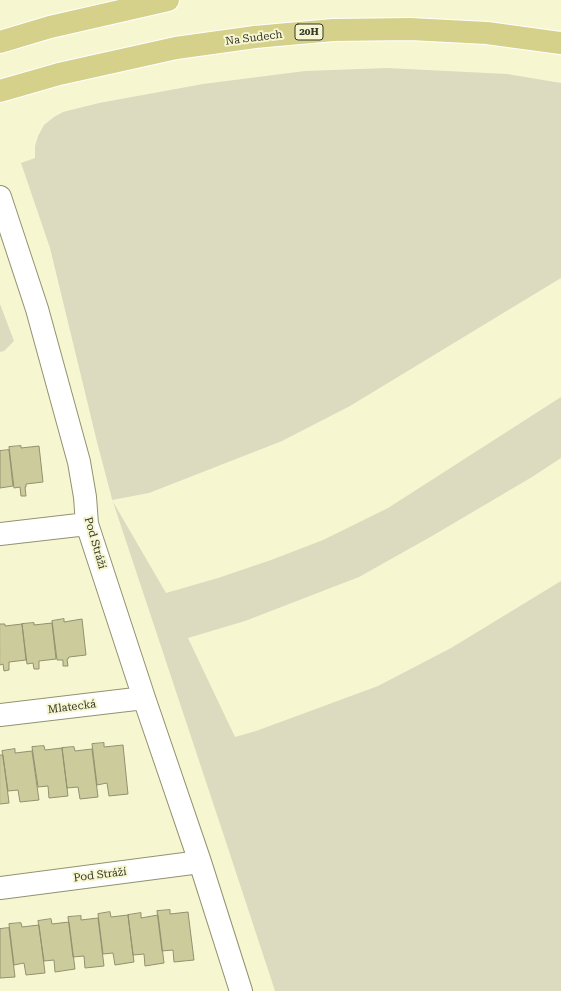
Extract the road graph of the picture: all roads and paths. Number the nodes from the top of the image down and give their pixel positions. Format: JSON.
{"nodes":[{"id":1,"x":168,"y":0,"type":"edge"},
{"id":2,"x":0,"y":42,"type":"edge"},
{"id":3,"x":561,"y":43,"type":"edge"},
{"id":4,"x":0,"y":91,"type":"edge"},
{"id":5,"x":0,"y":198,"type":"edge"},
{"id":6,"x":87,"y":524,"type":"junction"},
{"id":7,"x":0,"y":534,"type":"edge"},
{"id":8,"x":144,"y":698,"type":"junction"},
{"id":9,"x":0,"y":716,"type":"edge"},
{"id":10,"x":200,"y":862,"type":"junction"},
{"id":11,"x":0,"y":888,"type":"edge"},
{"id":12,"x":241,"y":991,"type":"edge"}],
"edges":[{"from":1,"to":2,"type":"main road"},
{"from":3,"to":4,"type":"main road","name":"Na Sudech","number":"20H"},
{"from":5,"to":6,"type":"street","name":"Pod Stráží"},
{"from":6,"to":7,"type":"street"},
{"from":6,"to":8,"type":"street","name":"Pod Stráží"},
{"from":8,"to":9,"type":"street","name":"Mlatecká"},
{"from":8,"to":10,"type":"street","name":"Pod Stráží"},
{"from":10,"to":11,"type":"street","name":"Pod Stráží"},
{"from":10,"to":12,"type":"street","name":"Pod Stráží"}]}
